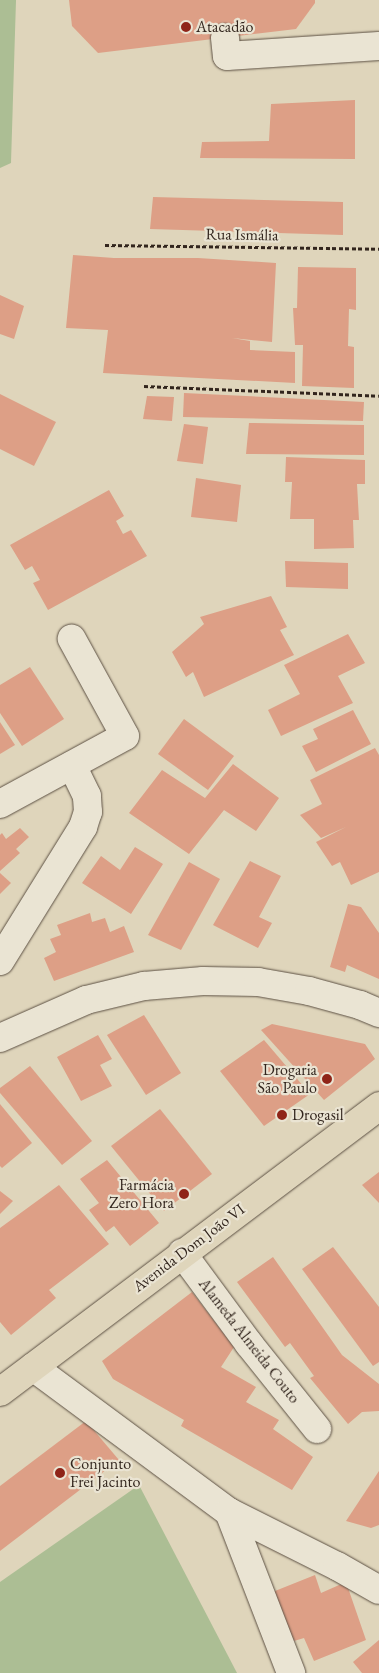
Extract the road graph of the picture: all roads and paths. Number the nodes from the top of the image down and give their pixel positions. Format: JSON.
{"nodes":[{"id":1,"x":224,"y":38,"type":"dead end"},
{"id":2,"x":379,"y":46,"type":"edge"},
{"id":3,"x":105,"y":245,"type":"dead end"},
{"id":4,"x":379,"y":249,"type":"edge"},
{"id":5,"x":144,"y":386,"type":"dead end"},
{"id":6,"x":379,"y":396,"type":"edge"},
{"id":7,"x":72,"y":639,"type":"dead end"},
{"id":8,"x":72,"y":766,"type":"junction"},
{"id":9,"x":0,"y":804,"type":"edge"},
{"id":10,"x":0,"y":961,"type":"edge"},
{"id":11,"x":379,"y":1013,"type":"edge"},
{"id":12,"x":0,"y":1038,"type":"edge"},
{"id":13,"x":379,"y":1106,"type":"edge"},
{"id":14,"x":182,"y":1253,"type":"junction"},
{"id":15,"x":33,"y":1367,"type":"junction"},
{"id":16,"x":0,"y":1392,"type":"edge"},
{"id":17,"x":317,"y":1428,"type":"dead end"},
{"id":18,"x":229,"y":1512,"type":"junction"},
{"id":19,"x":379,"y":1590,"type":"edge"},
{"id":20,"x":291,"y":1673,"type":"edge"}],
"edges":[{"from":1,"to":2,"type":"street"},
{"from":3,"to":4,"type":"path","name":"Rua Ismália"},
{"from":5,"to":6,"type":"path"},
{"from":7,"to":8,"type":"street"},
{"from":8,"to":9,"type":"street"},
{"from":8,"to":10,"type":"street"},
{"from":11,"to":12,"type":"street"},
{"from":13,"to":14,"type":"main road","name":"Avenida Dom João VI"},
{"from":14,"to":15,"type":"main road","name":"Avenida Dom João VI"},
{"from":14,"to":17,"type":"street","name":"Alameda Almeida Couto"},
{"from":15,"to":16,"type":"main road","name":"Avenida Dom João VI"},
{"from":15,"to":18,"type":"street"},
{"from":18,"to":19,"type":"street"},
{"from":18,"to":20,"type":"street"}]}
